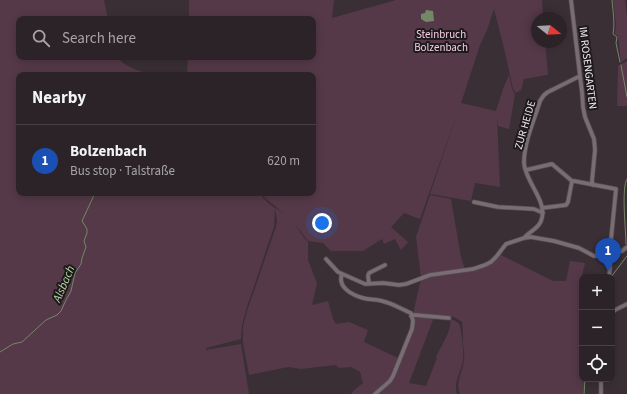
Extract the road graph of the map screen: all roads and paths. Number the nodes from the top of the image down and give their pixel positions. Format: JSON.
{"nodes":[{"id":1,"x":571,"y":0,"type":"edge"},
{"id":2,"x":580,"y":76,"type":"junction"},
{"id":3,"x":526,"y":170,"type":"junction"},
{"id":4,"x":572,"y":181,"type":"junction"},
{"id":5,"x":594,"y":184,"type":"junction"},
{"id":6,"x":474,"y":202,"type":"dead end"},
{"id":7,"x":542,"y":208,"type":"junction"},
{"id":8,"x":542,"y":213,"type":"junction"},
{"id":9,"x":524,"y":238,"type":"junction"},
{"id":10,"x":627,"y":247,"type":"edge"},
{"id":11,"x":611,"y":254,"type":"junction"},
{"id":12,"x":326,"y":259,"type":"dead end"},
{"id":13,"x":385,"y":265,"type":"dead end"},
{"id":14,"x":342,"y":274,"type":"junction"},
{"id":15,"x":609,"y":274,"type":"edge"},
{"id":16,"x":369,"y":283,"type":"junction"},
{"id":17,"x":627,"y":304,"type":"edge"},
{"id":18,"x":615,"y":310,"type":"edge"},
{"id":19,"x":411,"y":316,"type":"junction"},
{"id":20,"x":449,"y":318,"type":"dead end"},
{"id":21,"x":601,"y":382,"type":"edge"},
{"id":22,"x":375,"y":394,"type":"edge"},
{"id":23,"x":601,"y":394,"type":"edge"}],
"edges":[{"from":1,"to":2,"type":"street","name":"IM ROSENGARTEN"},
{"from":2,"to":3,"type":"street","name":"ZUR HEIDE"},
{"from":2,"to":5,"type":"street","name":"IM ROSENGARTEN"},
{"from":3,"to":4,"type":"street"},
{"from":3,"to":7,"type":"street","name":"ZUR HEIDE"},
{"from":4,"to":5,"type":"street"},
{"from":4,"to":7,"type":"street"},
{"from":5,"to":11,"type":"street"},
{"from":6,"to":8,"type":"street"},
{"from":7,"to":8,"type":"street","name":"ZUR HEIDE"},
{"from":8,"to":9,"type":"street","name":"ZUR HEIDE"},
{"from":9,"to":11,"type":"street"},
{"from":9,"to":16,"type":"street"},
{"from":10,"to":11,"type":"street"},
{"from":11,"to":15,"type":"street"},
{"from":12,"to":14,"type":"street"},
{"from":13,"to":16,"type":"street"},
{"from":14,"to":16,"type":"street"},
{"from":14,"to":19,"type":"street"},
{"from":17,"to":18,"type":"street"},
{"from":19,"to":20,"type":"street"},
{"from":19,"to":22,"type":"street"},
{"from":21,"to":23,"type":"street"}]}
